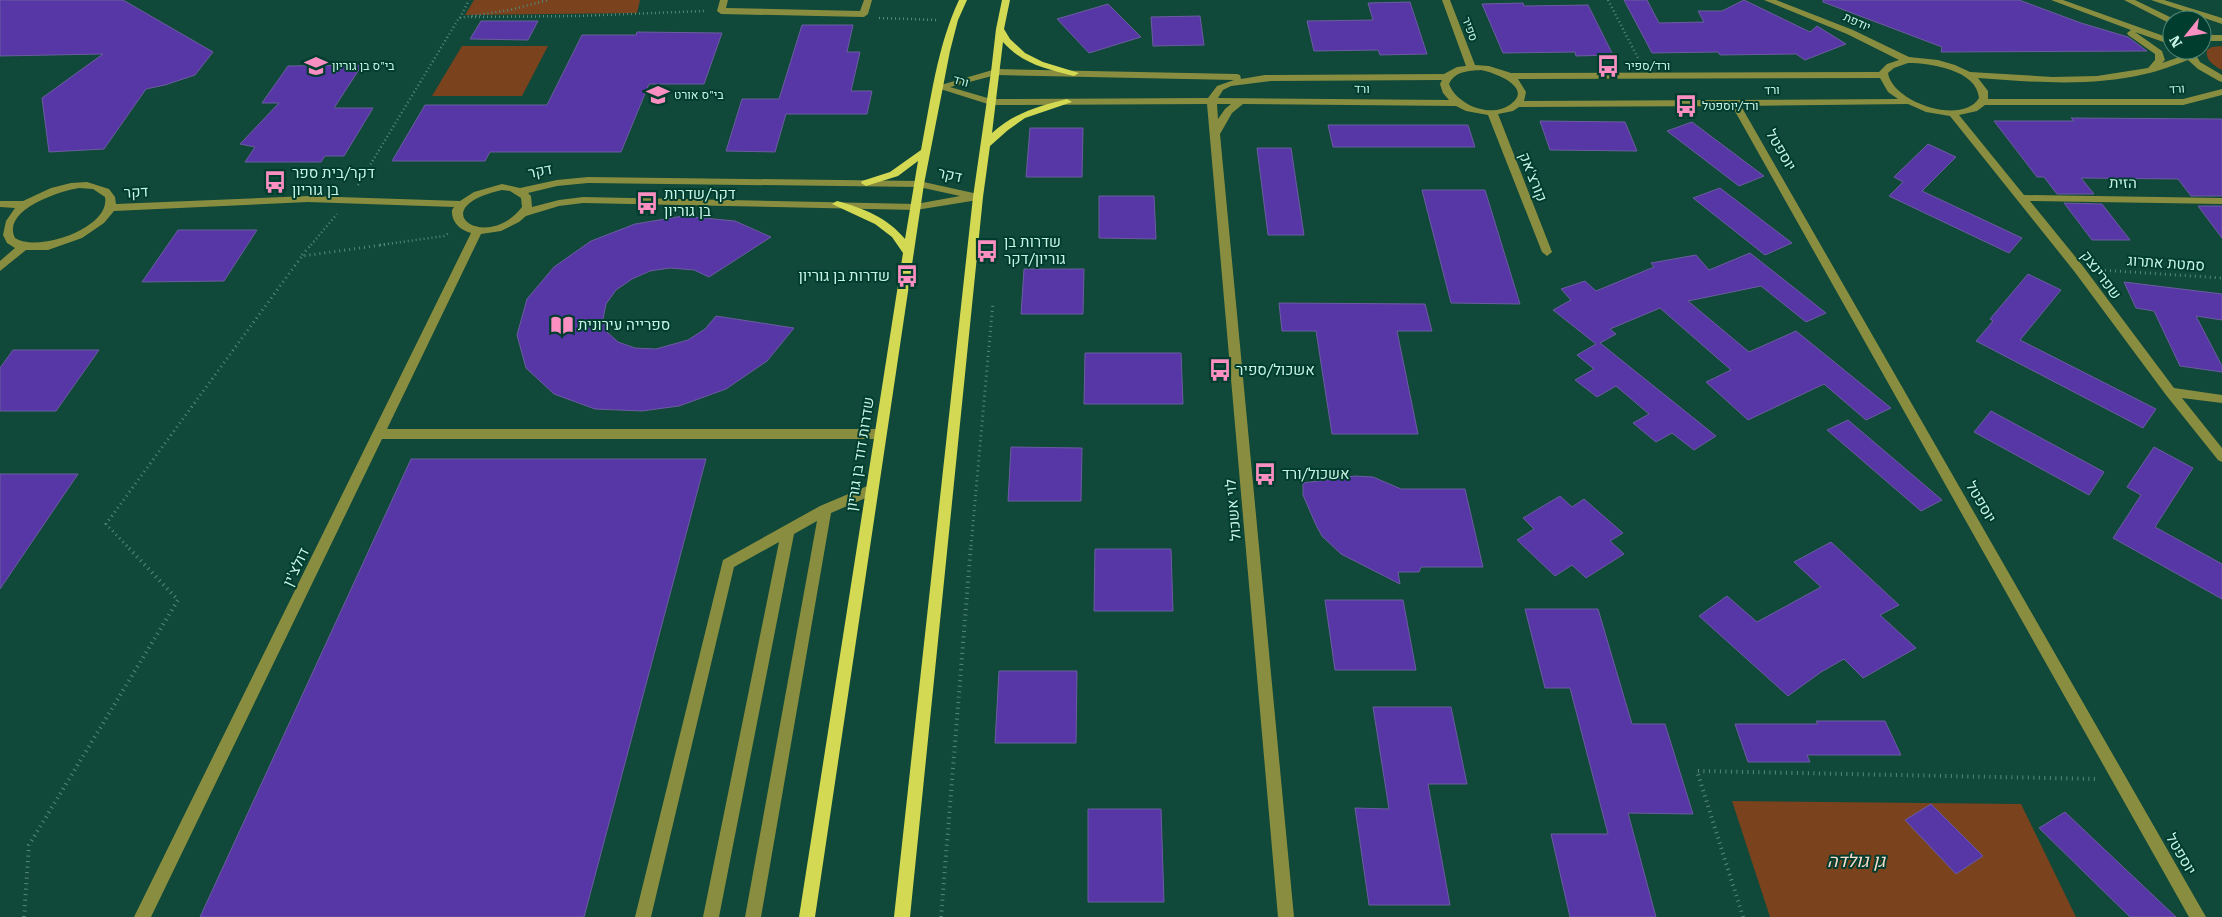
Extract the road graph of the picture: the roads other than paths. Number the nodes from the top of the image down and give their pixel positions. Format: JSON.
{"nodes":[{"id":1,"x":724,"y":0,"type":"edge"},
{"id":2,"x":868,"y":0,"type":"edge"},
{"id":3,"x":963,"y":0,"type":"edge"},
{"id":4,"x":1006,"y":0,"type":"edge"},
{"id":5,"x":1446,"y":0,"type":"edge"},
{"id":6,"x":1768,"y":0,"type":"edge"},
{"id":7,"x":2055,"y":0,"type":"edge"},
{"id":8,"x":2128,"y":0,"type":"edge"},
{"id":9,"x":2155,"y":0,"type":"edge"},
{"id":10,"x":2096,"y":15,"type":"junction"},
{"id":11,"x":2162,"y":16,"type":"edge"},
{"id":12,"x":2222,"y":21,"type":"edge"},
{"id":13,"x":1000,"y":29,"type":"junction"},
{"id":14,"x":2162,"y":38,"type":"edge"},
{"id":15,"x":1907,"y":60,"type":"junction"},
{"id":16,"x":2174,"y":60,"type":"edge"},
{"id":17,"x":2194,"y":60,"type":"edge"},
{"id":18,"x":1471,"y":67,"type":"junction"},
{"id":19,"x":2150,"y":71,"type":"junction"},
{"id":20,"x":996,"y":72,"type":"junction"},
{"id":21,"x":1074,"y":73,"type":"junction"},
{"id":22,"x":1883,"y":75,"type":"junction"},
{"id":23,"x":1967,"y":75,"type":"junction"},
{"id":24,"x":1447,"y":76,"type":"junction"},
{"id":25,"x":1510,"y":76,"type":"junction"},
{"id":26,"x":1271,"y":78,"type":"junction"},
{"id":27,"x":2222,"y":79,"type":"edge"},
{"id":28,"x":939,"y":87,"type":"junction"},
{"id":29,"x":2222,"y":92,"type":"edge"},
{"id":30,"x":1212,"y":101,"type":"junction"},
{"id":31,"x":1241,"y":101,"type":"junction"},
{"id":32,"x":991,"y":102,"type":"junction"},
{"id":33,"x":1067,"y":102,"type":"junction"},
{"id":34,"x":1906,"y":102,"type":"junction"},
{"id":35,"x":1983,"y":102,"type":"junction"},
{"id":36,"x":2183,"y":102,"type":"junction"},
{"id":37,"x":2222,"y":102,"type":"edge"},
{"id":38,"x":1456,"y":103,"type":"junction"},
{"id":39,"x":1735,"y":103,"type":"junction"},
{"id":40,"x":1518,"y":104,"type":"junction"},
{"id":41,"x":1492,"y":112,"type":"junction"},
{"id":42,"x":1953,"y":114,"type":"junction"},
{"id":43,"x":1216,"y":132,"type":"junction"},
{"id":44,"x":986,"y":146,"type":"junction"},
{"id":45,"x":927,"y":150,"type":"junction"},
{"id":46,"x":866,"y":183,"type":"junction"},
{"id":47,"x":919,"y":184,"type":"junction"},
{"id":48,"x":521,"y":191,"type":"junction"},
{"id":49,"x":978,"y":197,"type":"junction"},
{"id":50,"x":2023,"y":198,"type":"junction"},
{"id":51,"x":2222,"y":201,"type":"edge"},
{"id":52,"x":0,"y":204,"type":"edge"},
{"id":53,"x":25,"y":204,"type":"junction"},
{"id":54,"x":462,"y":204,"type":"junction"},
{"id":55,"x":837,"y":204,"type":"junction"},
{"id":56,"x":916,"y":207,"type":"junction"},
{"id":57,"x":110,"y":208,"type":"junction"},
{"id":58,"x":524,"y":213,"type":"junction"},
{"id":59,"x":478,"y":230,"type":"junction"},
{"id":60,"x":24,"y":246,"type":"junction"},
{"id":61,"x":1547,"y":252,"type":"dead end"},
{"id":62,"x":909,"y":254,"type":"junction"},
{"id":63,"x":0,"y":267,"type":"edge"},
{"id":64,"x":2170,"y":392,"type":"junction"},
{"id":65,"x":2222,"y":399,"type":"edge"},
{"id":66,"x":379,"y":434,"type":"junction"},
{"id":67,"x":880,"y":434,"type":"junction"},
{"id":68,"x":2222,"y":457,"type":"edge"},
{"id":69,"x":872,"y":489,"type":"junction"},
{"id":70,"x":825,"y":510,"type":"junction"},
{"id":71,"x":788,"y":530,"type":"junction"},
{"id":72,"x":142,"y":917,"type":"edge"},
{"id":73,"x":644,"y":917,"type":"edge"},
{"id":74,"x":711,"y":917,"type":"edge"},
{"id":75,"x":753,"y":917,"type":"edge"},
{"id":76,"x":807,"y":917,"type":"edge"},
{"id":77,"x":902,"y":917,"type":"edge"},
{"id":78,"x":1286,"y":917,"type":"edge"},
{"id":79,"x":2198,"y":917,"type":"edge"}],
"edges":[{"from":1,"to":2,"type":"street"},
{"from":3,"to":28,"type":"main road","name":"שדרות דוד בן גוריון"},
{"from":4,"to":13,"type":"main road"},
{"from":5,"to":18,"type":"street","name":"ספיר"},
{"from":6,"to":15,"type":"street","name":"יודפת"},
{"from":7,"to":10,"type":"street"},
{"from":8,"to":11,"type":"street"},
{"from":9,"to":12,"type":"street"},
{"from":10,"to":14,"type":"street"},
{"from":10,"to":19,"type":"street"},
{"from":13,"to":20,"type":"main road"},
{"from":13,"to":21,"type":"main road"},
{"from":15,"to":22,"type":"street"},
{"from":15,"to":23,"type":"street"},
{"from":16,"to":19,"type":"street","name":"ורד"},
{"from":17,"to":27,"type":"street"},
{"from":18,"to":24,"type":"street"},
{"from":18,"to":25,"type":"street","name":"ורד"},
{"from":19,"to":23,"type":"street","name":"ורד"},
{"from":20,"to":21,"type":"street","name":"ורד"},
{"from":20,"to":28,"type":"street","name":"ורד"},
{"from":20,"to":32,"type":"main road"},
{"from":21,"to":26,"type":"street","name":"ורד"},
{"from":22,"to":25,"type":"street","name":"ורד"},
{"from":22,"to":34,"type":"street"},
{"from":23,"to":35,"type":"street"},
{"from":24,"to":26,"type":"street","name":"ורד"},
{"from":24,"to":38,"type":"street"},
{"from":25,"to":40,"type":"street"},
{"from":26,"to":30,"type":"street"},
{"from":28,"to":32,"type":"street","name":"ורד"},
{"from":28,"to":45,"type":"main road","name":"שדרות דוד בן גוריון"},
{"from":29,"to":36,"type":"street","name":"ורד"},
{"from":30,"to":31,"type":"street","name":"ורד"},
{"from":30,"to":33,"type":"street","name":"ורד"},
{"from":30,"to":43,"type":"street","name":"לוי אשכול"},
{"from":31,"to":38,"type":"street","name":"ורד"},
{"from":31,"to":43,"type":"street"},
{"from":32,"to":33,"type":"street","name":"ורד"},
{"from":32,"to":44,"type":"main road"},
{"from":33,"to":44,"type":"main road"},
{"from":34,"to":39,"type":"street","name":"ורד"},
{"from":34,"to":42,"type":"street"},
{"from":35,"to":36,"type":"street","name":"ורד"},
{"from":35,"to":42,"type":"street"},
{"from":36,"to":37,"type":"street"},
{"from":38,"to":41,"type":"street","name":"ורד"},
{"from":39,"to":40,"type":"street","name":"ורד"},
{"from":39,"to":79,"type":"street","name":"יוספטל"},
{"from":40,"to":41,"type":"street","name":"ורד"},
{"from":41,"to":61,"type":"street","name":"קורצ'אק"},
{"from":42,"to":50,"type":"street","name":"שפרינצק"},
{"from":43,"to":78,"type":"street","name":"לוי אשכול"},
{"from":44,"to":49,"type":"main road"},
{"from":45,"to":46,"type":"main road"},
{"from":45,"to":47,"type":"main road","name":"שדרות דוד בן גוריון"},
{"from":46,"to":47,"type":"street","name":"דקר"},
{"from":46,"to":48,"type":"street","name":"דקר"},
{"from":47,"to":49,"type":"street","name":"דקר"},
{"from":47,"to":56,"type":"main road","name":"שדרות דוד בן גוריון"},
{"from":48,"to":54,"type":"street","name":"דקר"},
{"from":48,"to":58,"type":"street"},
{"from":49,"to":56,"type":"street","name":"דקר"},
{"from":49,"to":77,"type":"main road"},
{"from":50,"to":51,"type":"street","name":"הזית"},
{"from":50,"to":64,"type":"street","name":"שפרינצק"},
{"from":52,"to":53,"type":"street"},
{"from":53,"to":57,"type":"street"},
{"from":53,"to":60,"type":"street"},
{"from":54,"to":57,"type":"street","name":"דקר"},
{"from":54,"to":59,"type":"street"},
{"from":55,"to":56,"type":"street","name":"דקר"},
{"from":55,"to":58,"type":"street","name":"דקר"},
{"from":55,"to":62,"type":"main road"},
{"from":56,"to":62,"type":"main road","name":"שדרות דוד בן גוריון"},
{"from":57,"to":60,"type":"street"},
{"from":58,"to":59,"type":"street","name":"דקר"},
{"from":59,"to":66,"type":"street","name":"דולצ'ין"},
{"from":60,"to":63,"type":"street"},
{"from":62,"to":67,"type":"main road","name":"שדרות דוד בן גוריון"},
{"from":64,"to":65,"type":"street"},
{"from":64,"to":68,"type":"street","name":"שפרינצק"},
{"from":66,"to":67,"type":"street"},
{"from":66,"to":72,"type":"street","name":"דולצ'ין"},
{"from":67,"to":69,"type":"main road","name":"שדרות דוד בן גוריון"},
{"from":69,"to":70,"type":"street"},
{"from":69,"to":76,"type":"main road","name":"שדרות דוד בן גוריון"},
{"from":70,"to":71,"type":"street"},
{"from":70,"to":75,"type":"street"},
{"from":71,"to":73,"type":"street"},
{"from":71,"to":74,"type":"street"}]}
